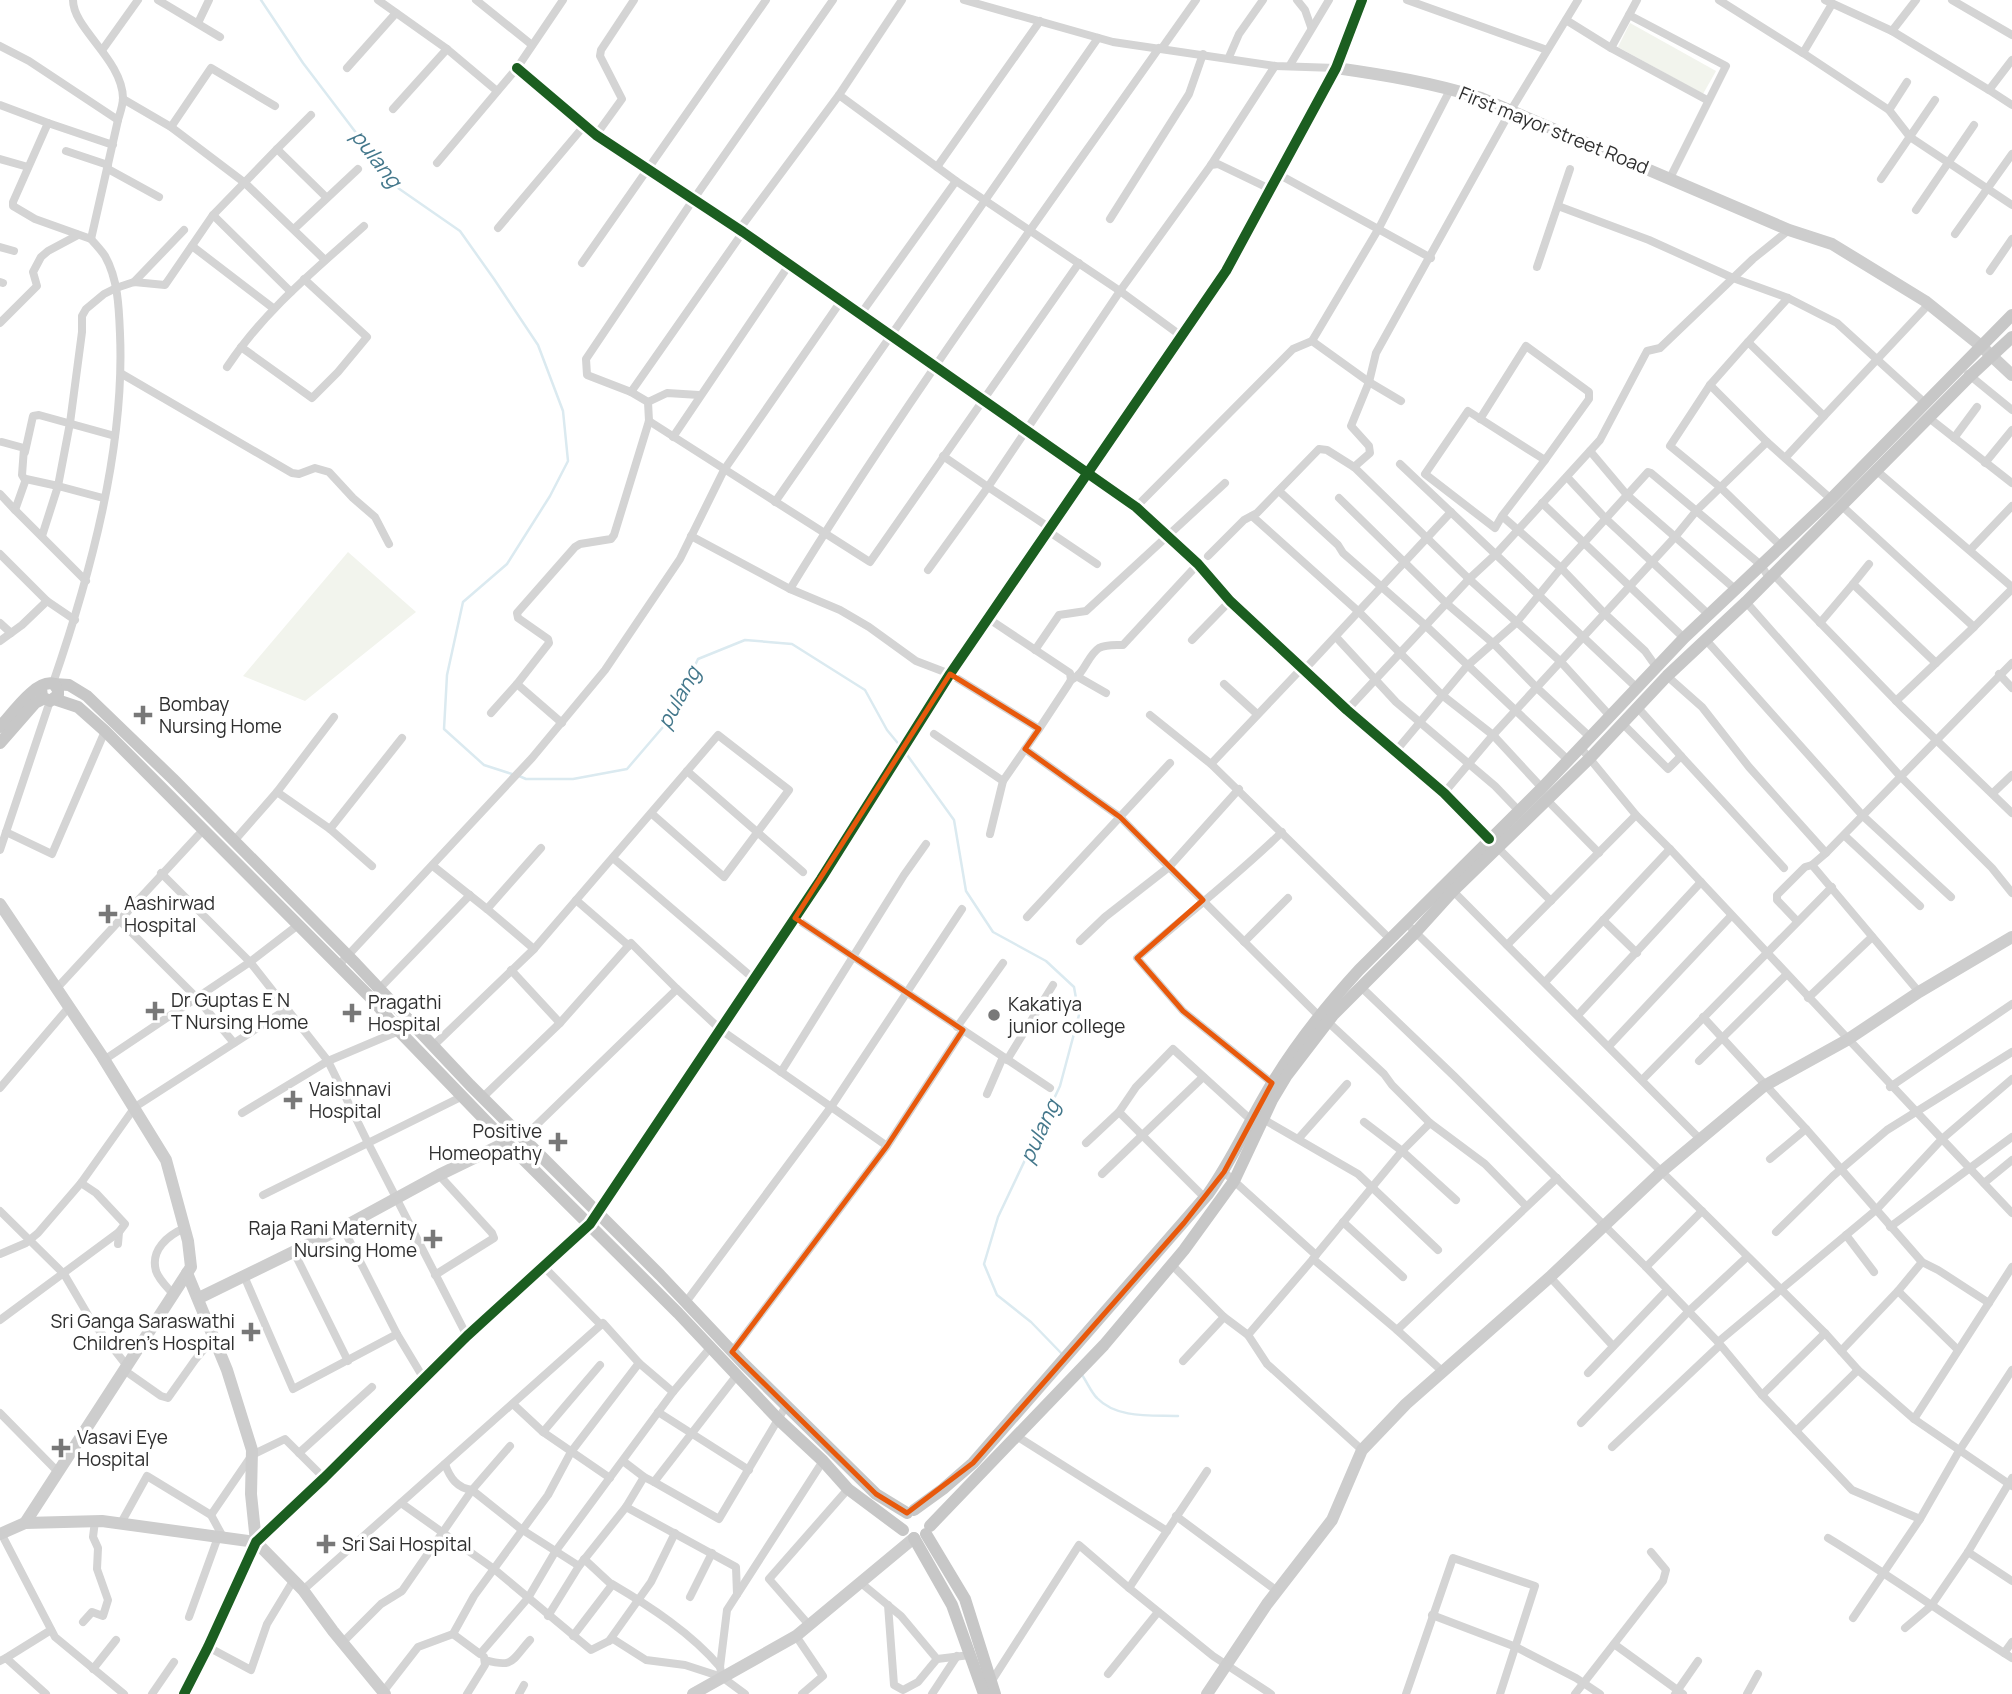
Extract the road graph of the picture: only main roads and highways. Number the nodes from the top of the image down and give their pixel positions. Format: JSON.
{"nodes":[{"id":1,"x":2012,"y":315,"type":"edge"},
{"id":2,"x":2012,"y":337,"type":"edge"},
{"id":3,"x":1966,"y":372,"type":"junction"},
{"id":4,"x":1837,"y":503,"type":"junction"},
{"id":5,"x":1662,"y":672,"type":"junction"},
{"id":6,"x":49,"y":692,"type":"junction"},
{"id":7,"x":0,"y":727,"type":"edge"},
{"id":8,"x":0,"y":743,"type":"edge"},
{"id":9,"x":1493,"y":844,"type":"junction"},
{"id":10,"x":1323,"y":1019,"type":"junction"},
{"id":11,"x":1257,"y":1119,"type":"junction"},
{"id":12,"x":1229,"y":1177,"type":"junction"},
{"id":13,"x":594,"y":1219,"type":"junction"},
{"id":14,"x":911,"y":1511,"type":"junction"},
{"id":15,"x":918,"y":1532,"type":"junction"},
{"id":16,"x":993,"y":1688,"type":"edge"},
{"id":17,"x":984,"y":1694,"type":"edge"}],
"edges":[{"from":1,"to":3,"type":"main road"},
{"from":2,"to":3,"type":"main road"},
{"from":3,"to":4,"type":"main road"},
{"from":3,"to":4,"type":"main road"},
{"from":4,"to":5,"type":"main road"},
{"from":4,"to":5,"type":"main road"},
{"from":5,"to":9,"type":"main road"},
{"from":5,"to":9,"type":"main road"},
{"from":6,"to":7,"type":"main road"},
{"from":6,"to":8,"type":"main road"},
{"from":6,"to":13,"type":"main road"},
{"from":6,"to":13,"type":"main road"},
{"from":9,"to":10,"type":"main road"},
{"from":9,"to":10,"type":"main road"},
{"from":10,"to":11,"type":"main road"},
{"from":10,"to":11,"type":"main road"},
{"from":11,"to":12,"type":"main road"},
{"from":12,"to":14,"type":"main road"},
{"from":12,"to":15,"type":"main road"},
{"from":13,"to":14,"type":"main road"},
{"from":13,"to":15,"type":"main road"},
{"from":14,"to":15,"type":"main road"},
{"from":14,"to":15,"type":"main road"},
{"from":15,"to":16,"type":"main road"},
{"from":15,"to":17,"type":"main road"}]}
